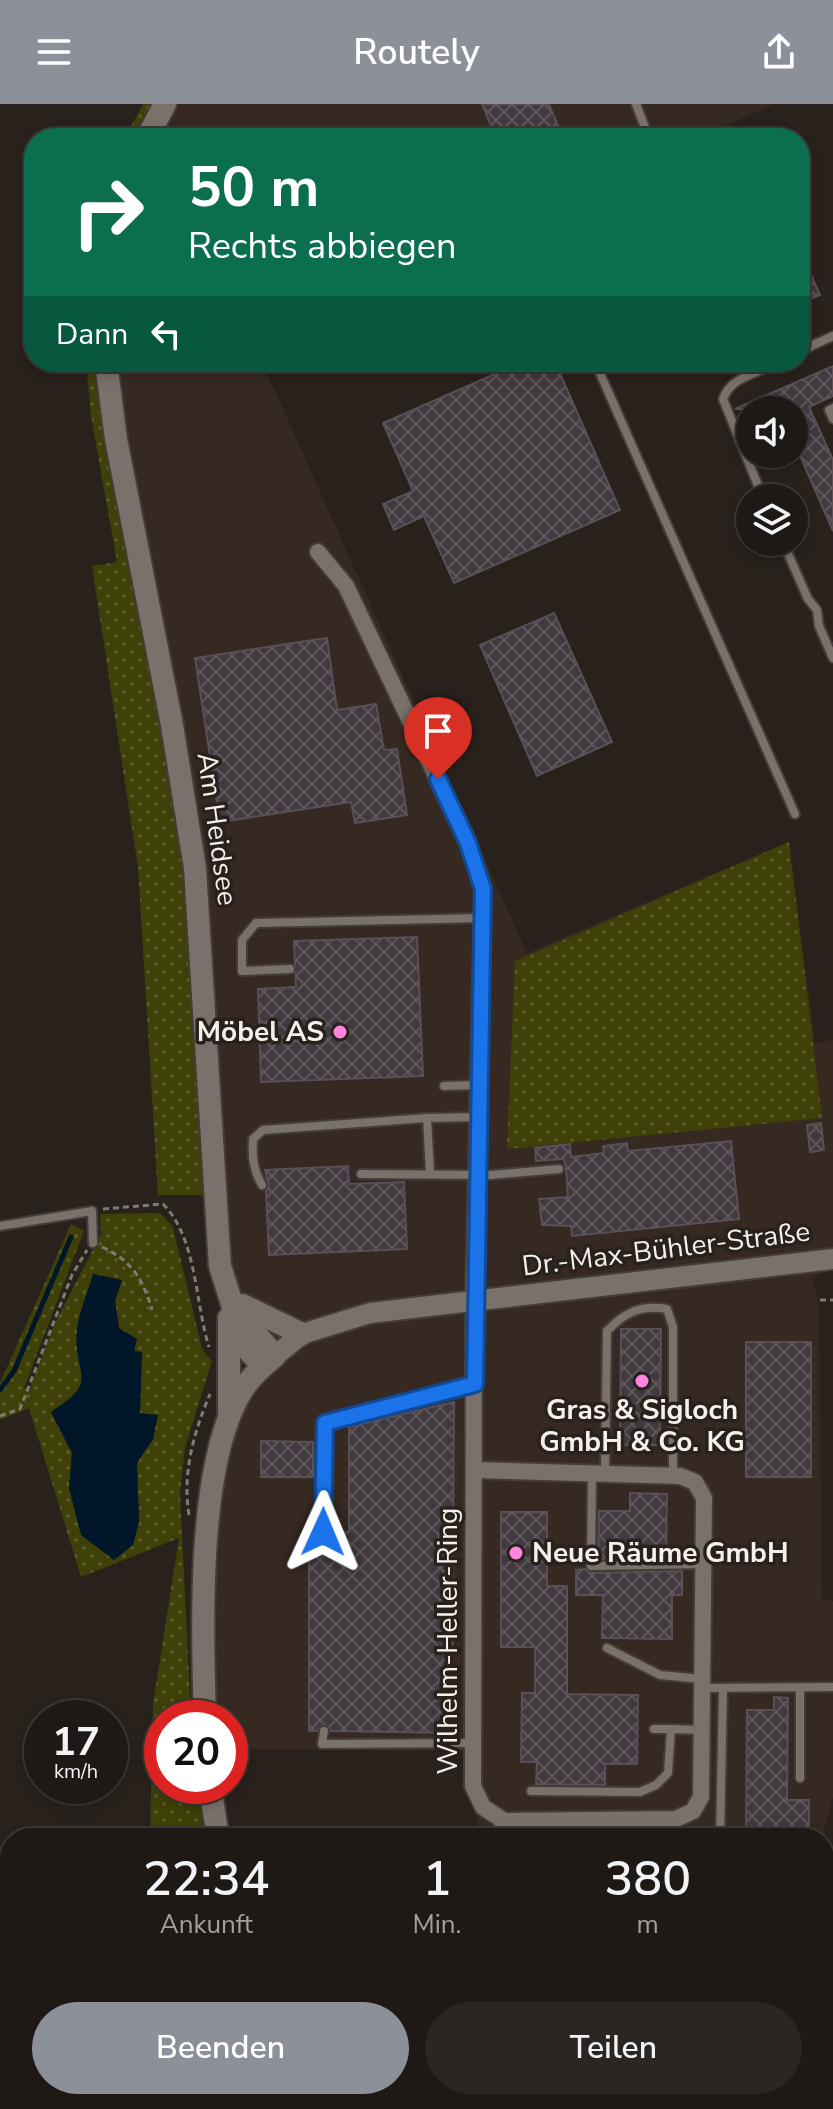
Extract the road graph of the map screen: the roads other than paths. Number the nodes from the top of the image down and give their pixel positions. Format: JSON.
{"nodes":[{"id":1,"x":165,"y":104,"type":"edge"},
{"id":2,"x":636,"y":104,"type":"edge"},
{"id":3,"x":152,"y":128,"type":"edge"},
{"id":4,"x":645,"y":128,"type":"edge"},
{"id":5,"x":833,"y":336,"type":"edge"},
{"id":6,"x":810,"y":346,"type":"edge"},
{"id":7,"x":107,"y":372,"type":"edge"},
{"id":8,"x":599,"y":372,"type":"edge"},
{"id":9,"x":754,"y":372,"type":"edge"},
{"id":10,"x":833,"y":408,"type":"edge"},
{"id":11,"x":833,"y":419,"type":"edge"},
{"id":12,"x":757,"y":484,"type":"edge"},
{"id":13,"x":318,"y":552,"type":"dead end"},
{"id":14,"x":789,"y":556,"type":"edge"},
{"id":15,"x":833,"y":658,"type":"edge"},
{"id":16,"x":795,"y":814,"type":"dead end"},
{"id":17,"x":484,"y":918,"type":"junction"},
{"id":18,"x":290,"y":969,"type":"dead end"},
{"id":19,"x":480,"y":1085,"type":"junction"},
{"id":20,"x":444,"y":1086,"type":"dead end"},
{"id":21,"x":479,"y":1117,"type":"junction"},
{"id":22,"x":427,"y":1118,"type":"junction"},
{"id":23,"x":559,"y":1169,"type":"dead end"},
{"id":24,"x":430,"y":1172,"type":"junction"},
{"id":25,"x":477,"y":1173,"type":"junction"},
{"id":26,"x":361,"y":1174,"type":"dead end"},
{"id":27,"x":262,"y":1185,"type":"dead end"},
{"id":28,"x":0,"y":1226,"type":"edge"},
{"id":29,"x":93,"y":1243,"type":"road end"},
{"id":30,"x":833,"y":1259,"type":"edge"},
{"id":31,"x":231,"y":1302,"type":"junction"},
{"id":32,"x":474,"y":1304,"type":"junction"},
{"id":33,"x":302,"y":1334,"type":"junction"},
{"id":34,"x":269,"y":1361,"type":"junction"},
{"id":35,"x":475,"y":1384,"type":"junction"},
{"id":36,"x":229,"y":1420,"type":"junction"},
{"id":37,"x":475,"y":1470,"type":"junction"},
{"id":38,"x":598,"y":1474,"type":"junction"},
{"id":39,"x":673,"y":1476,"type":"junction"},
{"id":40,"x":323,"y":1532,"type":"dead end"},
{"id":41,"x":704,"y":1564,"type":"junction"},
{"id":42,"x":607,"y":1648,"type":"dead end"},
{"id":43,"x":702,"y":1684,"type":"junction"},
{"id":44,"x":800,"y":1687,"type":"junction"},
{"id":45,"x":833,"y":1687,"type":"edge"},
{"id":46,"x":723,"y":1689,"type":"junction"},
{"id":47,"x":205,"y":1700,"type":"edge"},
{"id":48,"x":654,"y":1729,"type":"dead end"},
{"id":49,"x":671,"y":1729,"type":"junction"},
{"id":50,"x":702,"y":1730,"type":"junction"},
{"id":51,"x":324,"y":1731,"type":"dead end"},
{"id":52,"x":473,"y":1743,"type":"junction"},
{"id":53,"x":800,"y":1778,"type":"dead end"},
{"id":54,"x":531,"y":1791,"type":"dead end"},
{"id":55,"x":213,"y":1804,"type":"edge"},
{"id":56,"x":504,"y":1821,"type":"junction"},
{"id":57,"x":216,"y":1828,"type":"edge"},
{"id":58,"x":498,"y":1828,"type":"edge"},
{"id":59,"x":720,"y":1828,"type":"edge"}],
"edges":[{"from":1,"to":3,"type":"main road"},
{"from":2,"to":4,"type":"lane"},
{"from":5,"to":6,"type":"lane"},
{"from":7,"to":31,"type":"main road","name":"Am Heidsee"},
{"from":8,"to":16,"type":"lane"},
{"from":9,"to":12,"type":"lane"},
{"from":10,"to":11,"type":"lane"},
{"from":13,"to":17,"type":"street","name":"Wilhelm-Heller-Ring"},
{"from":14,"to":15,"type":"lane"},
{"from":17,"to":18,"type":"lane"},
{"from":17,"to":19,"type":"street","name":"Wilhelm-Heller-Ring"},
{"from":19,"to":20,"type":"lane"},
{"from":19,"to":21,"type":"street","name":"Wilhelm-Heller-Ring"},
{"from":21,"to":22,"type":"lane"},
{"from":21,"to":25,"type":"street","name":"Wilhelm-Heller-Ring"},
{"from":22,"to":24,"type":"lane"},
{"from":22,"to":27,"type":"lane"},
{"from":23,"to":25,"type":"lane"},
{"from":24,"to":25,"type":"lane"},
{"from":24,"to":26,"type":"lane"},
{"from":25,"to":32,"type":"street","name":"Wilhelm-Heller-Ring"},
{"from":28,"to":29,"type":"lane"},
{"from":30,"to":32,"type":"street","name":"Dr.-Max-Bühler-Straße"},
{"from":31,"to":33,"type":"main road"},
{"from":31,"to":34,"type":"main road","name":"Am Heidsee"},
{"from":31,"to":36,"type":"main road"},
{"from":32,"to":33,"type":"street","name":"Dr.-Max-Bühler-Straße"},
{"from":32,"to":35,"type":"street","name":"Wilhelm-Heller-Ring"},
{"from":33,"to":34,"type":"street","name":"Dr.-Max-Bühler-Straße"},
{"from":34,"to":36,"type":"main road","name":"Dr.-Max-Bühler-Straße"},
{"from":35,"to":37,"type":"street","name":"Wilhelm-Heller-Ring"},
{"from":35,"to":40,"type":"lane"},
{"from":36,"to":47,"type":"main road","name":"Dr.-Max-Bühler-Straße"},
{"from":37,"to":38,"type":"street","name":"Wilhelm-Heller-Ring"},
{"from":37,"to":52,"type":"street","name":"Wilhelm-Heller-Ring"},
{"from":38,"to":39,"type":"street","name":"Wilhelm-Heller-Ring"},
{"from":38,"to":39,"type":"lane"},
{"from":38,"to":41,"type":"lane"},
{"from":39,"to":41,"type":"street"},
{"from":41,"to":43,"type":"street"},
{"from":42,"to":43,"type":"lane"},
{"from":43,"to":46,"type":"lane"},
{"from":43,"to":50,"type":"street"},
{"from":44,"to":45,"type":"lane"},
{"from":44,"to":46,"type":"lane"},
{"from":44,"to":53,"type":"lane"},
{"from":46,"to":59,"type":"lane"},
{"from":48,"to":49,"type":"lane"},
{"from":49,"to":50,"type":"lane"},
{"from":49,"to":54,"type":"lane"},
{"from":50,"to":56,"type":"street"},
{"from":51,"to":52,"type":"lane"},
{"from":52,"to":56,"type":"street","name":"Wilhelm-Heller-Ring"},
{"from":55,"to":57,"type":"main road"},
{"from":56,"to":58,"type":"lane"}]}
